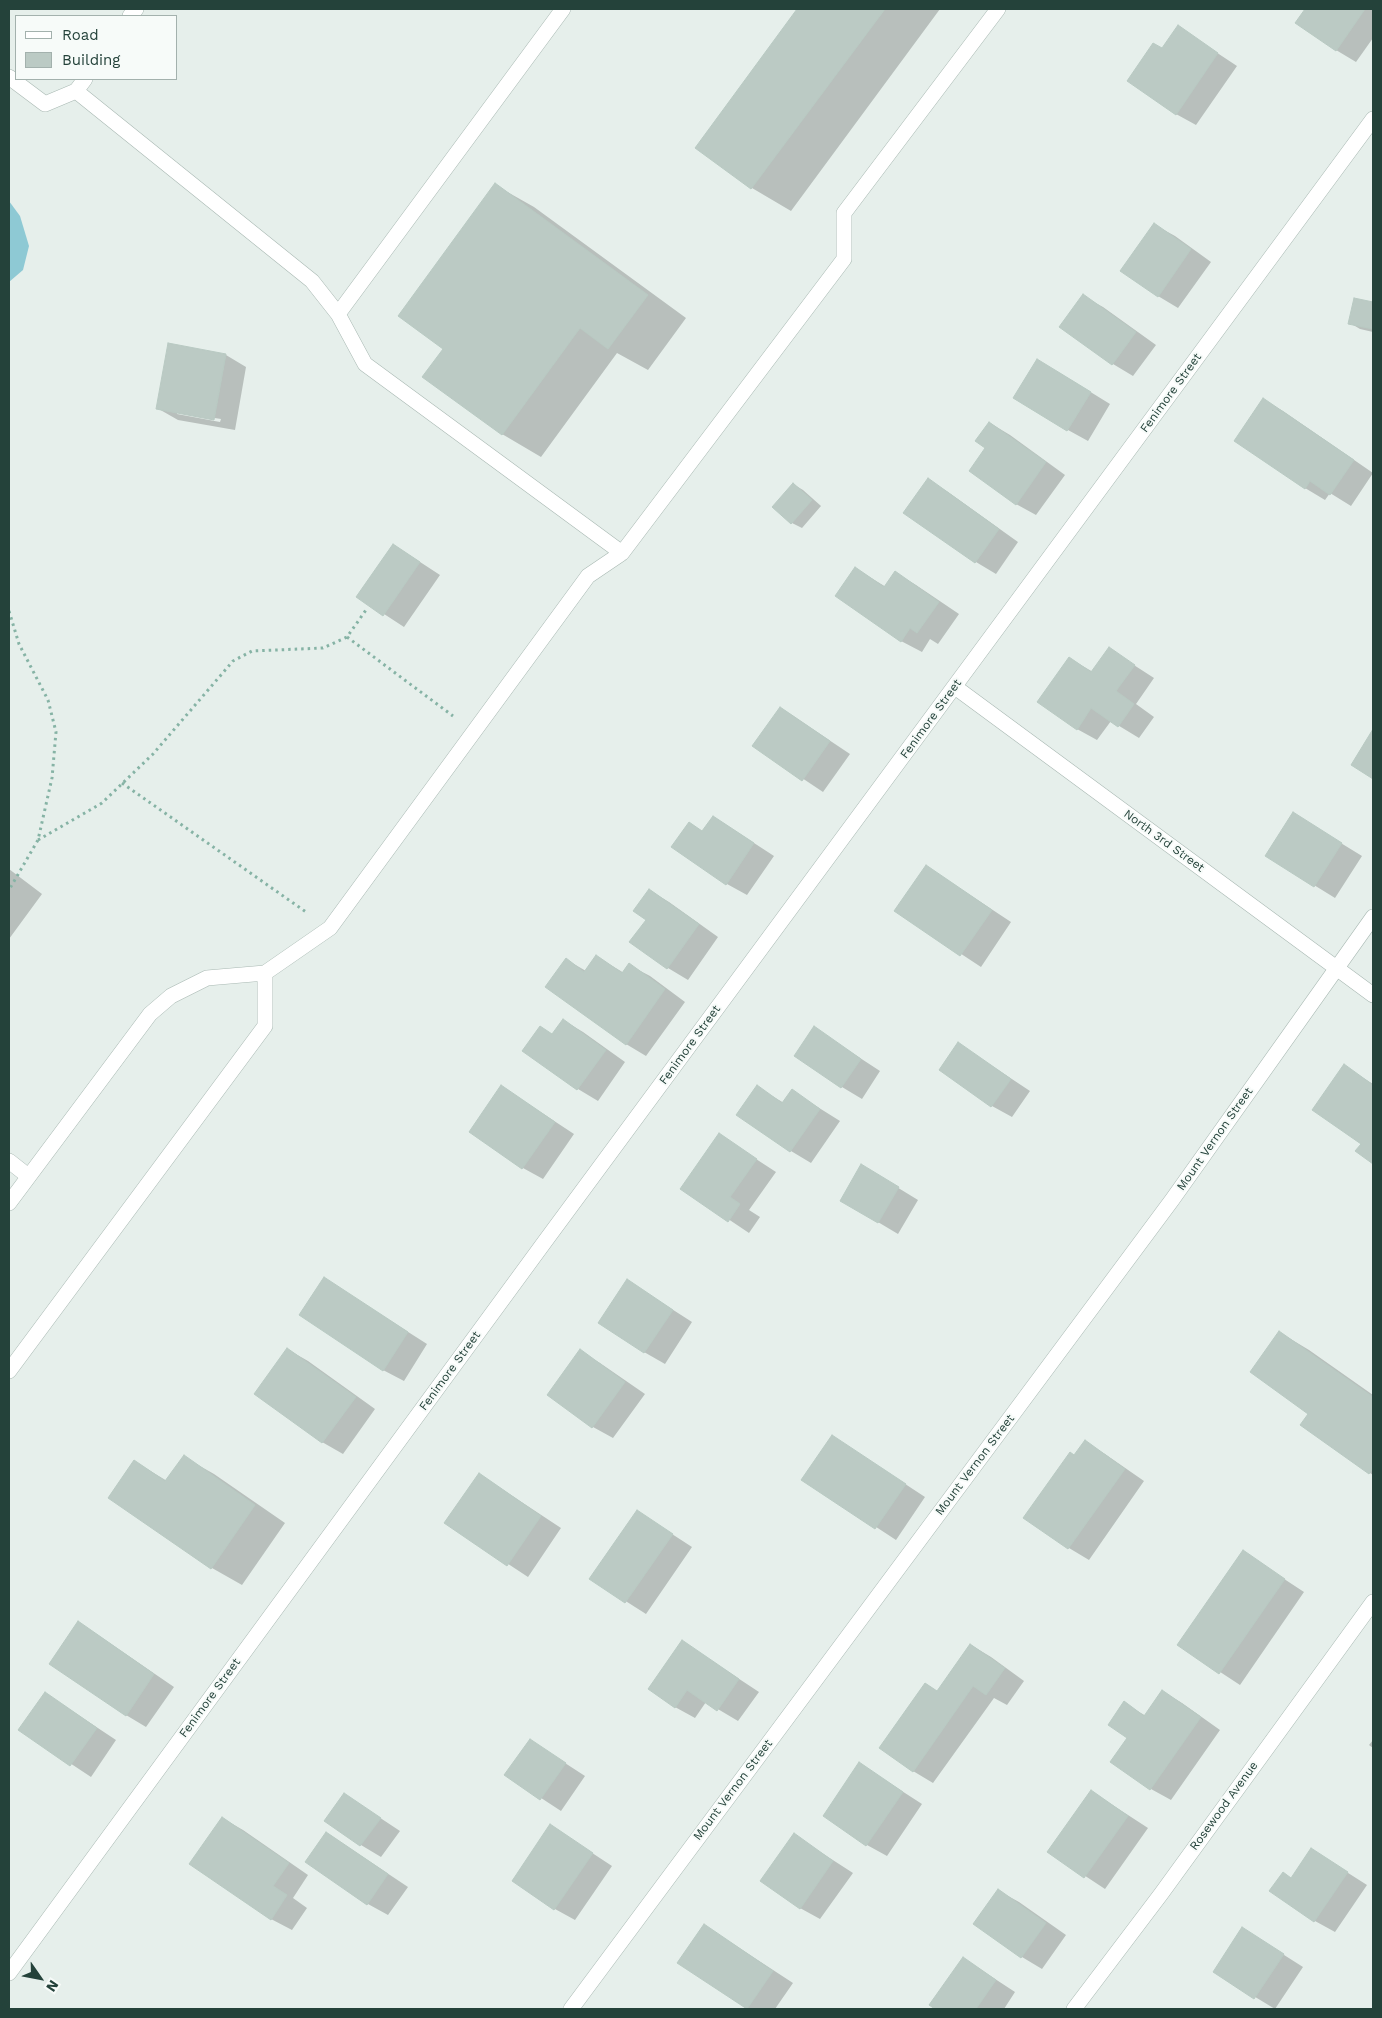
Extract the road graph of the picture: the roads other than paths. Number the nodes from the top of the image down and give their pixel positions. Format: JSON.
{"nodes":[{"id":1,"x":563,"y":9,"type":"edge"},
{"id":2,"x":998,"y":9,"type":"edge"},
{"id":3,"x":9,"y":77,"type":"edge"},
{"id":4,"x":81,"y":85,"type":"edge"},
{"id":5,"x":1373,"y":119,"type":"edge"},
{"id":6,"x":338,"y":314,"type":"junction"},
{"id":7,"x":622,"y":553,"type":"junction"},
{"id":8,"x":955,"y":688,"type":"junction"},
{"id":9,"x":1373,"y":917,"type":"edge"},
{"id":10,"x":1337,"y":969,"type":"junction"},
{"id":11,"x":266,"y":973,"type":"junction"},
{"id":12,"x":1373,"y":995,"type":"edge"},
{"id":13,"x":9,"y":1161,"type":"edge"},
{"id":14,"x":28,"y":1176,"type":"junction"},
{"id":15,"x":9,"y":1203,"type":"edge"},
{"id":16,"x":9,"y":1371,"type":"edge"},
{"id":17,"x":1373,"y":1602,"type":"edge"},
{"id":18,"x":9,"y":1973,"type":"edge"},
{"id":19,"x":571,"y":2009,"type":"edge"},
{"id":20,"x":1074,"y":2009,"type":"edge"}],
"edges":[{"from":1,"to":6,"type":"street"},
{"from":2,"to":7,"type":"street"},
{"from":3,"to":4,"type":"street"},
{"from":4,"to":6,"type":"street"},
{"from":5,"to":8,"type":"street","name":"Fenimore Street"},
{"from":6,"to":7,"type":"street"},
{"from":7,"to":11,"type":"street"},
{"from":8,"to":10,"type":"street","name":"North 3rd Street"},
{"from":8,"to":18,"type":"street","name":"Fenimore Street"},
{"from":9,"to":10,"type":"street","name":"Mount Vernon Street"},
{"from":10,"to":12,"type":"street","name":"North 3rd Street"},
{"from":10,"to":19,"type":"street","name":"Mount Vernon Street"},
{"from":11,"to":14,"type":"street"},
{"from":11,"to":16,"type":"street"},
{"from":13,"to":14,"type":"street"},
{"from":14,"to":15,"type":"street"},
{"from":17,"to":20,"type":"street","name":"Rosewood Avenue"}]}
